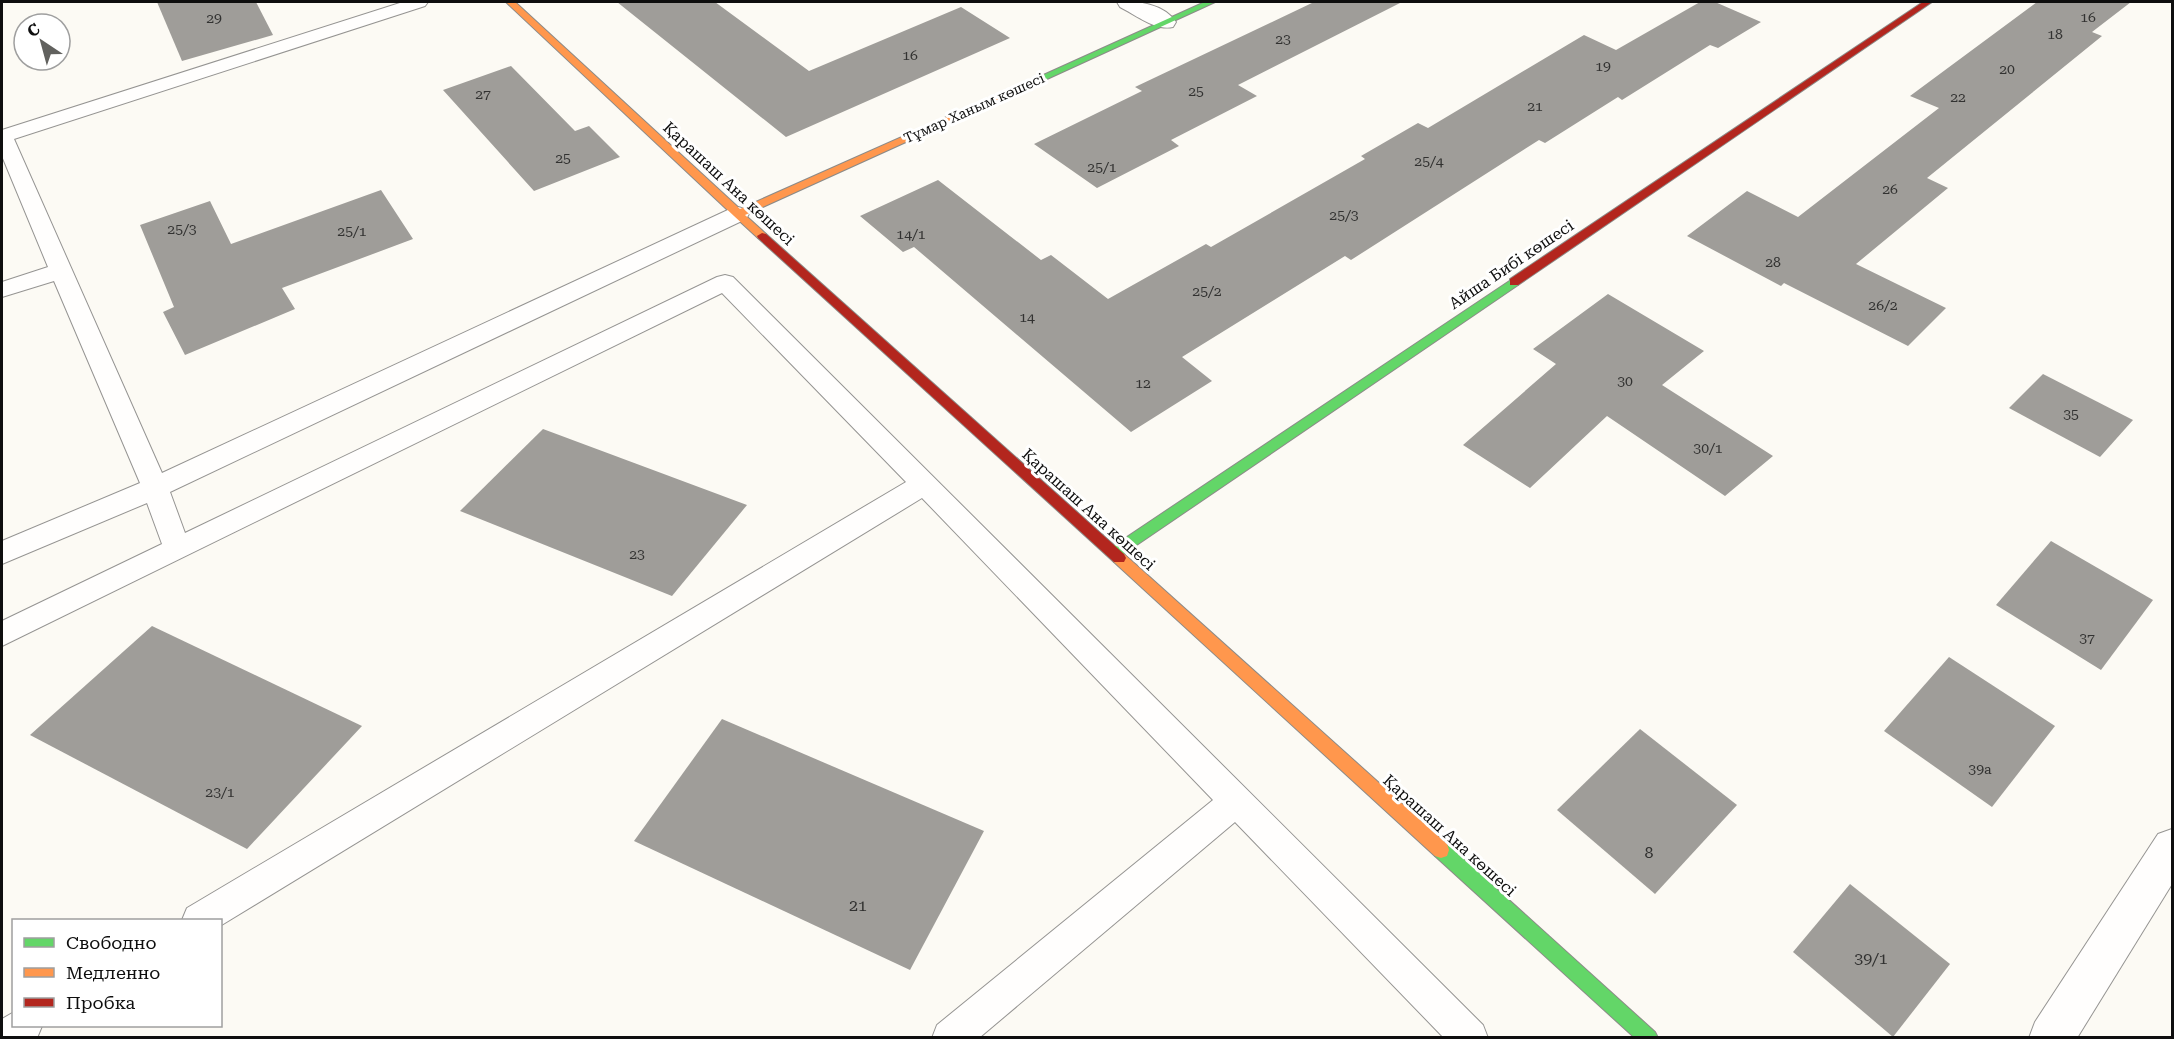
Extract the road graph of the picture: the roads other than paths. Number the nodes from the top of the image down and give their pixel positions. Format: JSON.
{"nodes":[{"id":1,"x":419,"y":2,"type":"edge"},
{"id":2,"x":510,"y":2,"type":"edge"},
{"id":3,"x":1128,"y":2,"type":"edge"},
{"id":4,"x":1211,"y":2,"type":"edge"},
{"id":5,"x":1928,"y":2,"type":"edge"},
{"id":6,"x":1165,"y":22,"type":"junction"},
{"id":7,"x":2,"y":136,"type":"edge"},
{"id":8,"x":738,"y":214,"type":"junction"},
{"id":9,"x":60,"y":271,"type":"junction"},
{"id":10,"x":2,"y":290,"type":"edge"},
{"id":11,"x":924,"y":484,"type":"junction"},
{"id":12,"x":155,"y":488,"type":"junction"},
{"id":13,"x":177,"y":548,"type":"junction"},
{"id":14,"x":2,"y":553,"type":"edge"},
{"id":15,"x":1113,"y":553,"type":"junction"},
{"id":16,"x":2,"y":634,"type":"edge"},
{"id":17,"x":1236,"y":801,"type":"junction"},
{"id":18,"x":2172,"y":848,"type":"edge"},
{"id":19,"x":202,"y":919,"type":"edge"},
{"id":20,"x":22,"y":1027,"type":"edge"},
{"id":21,"x":4,"y":1038,"type":"edge"},
{"id":22,"x":950,"y":1038,"type":"edge"},
{"id":23,"x":1470,"y":1038,"type":"edge"},
{"id":24,"x":1649,"y":1038,"type":"edge"},
{"id":25,"x":2051,"y":1038,"type":"edge"}],
"edges":[{"from":1,"to":7,"type":"lane"},
{"from":2,"to":8,"type":"street","name":"Қарашаш Ана көшесі"},
{"from":3,"to":6,"type":"street"},
{"from":4,"to":6,"type":"street","name":"Тұмар Ханым көшесі"},
{"from":5,"to":15,"type":"street","name":"Айша Бибі көшесі"},
{"from":6,"to":8,"type":"street","name":"Тұмар Ханым көшесі"},
{"from":7,"to":9,"type":"lane"},
{"from":8,"to":12,"type":"lane"},
{"from":8,"to":15,"type":"street","name":"Қарашаш Ана көшесі"},
{"from":9,"to":10,"type":"lane"},
{"from":9,"to":12,"type":"lane"},
{"from":11,"to":13,"type":"lane"},
{"from":11,"to":17,"type":"lane"},
{"from":11,"to":19,"type":"lane"},
{"from":12,"to":13,"type":"lane"},
{"from":12,"to":14,"type":"lane"},
{"from":13,"to":16,"type":"lane"},
{"from":15,"to":24,"type":"street","name":"Қарашаш Ана көшесі"},
{"from":17,"to":22,"type":"lane"},
{"from":17,"to":23,"type":"lane"},
{"from":18,"to":25,"type":"street"},
{"from":20,"to":21,"type":"lane"}]}
